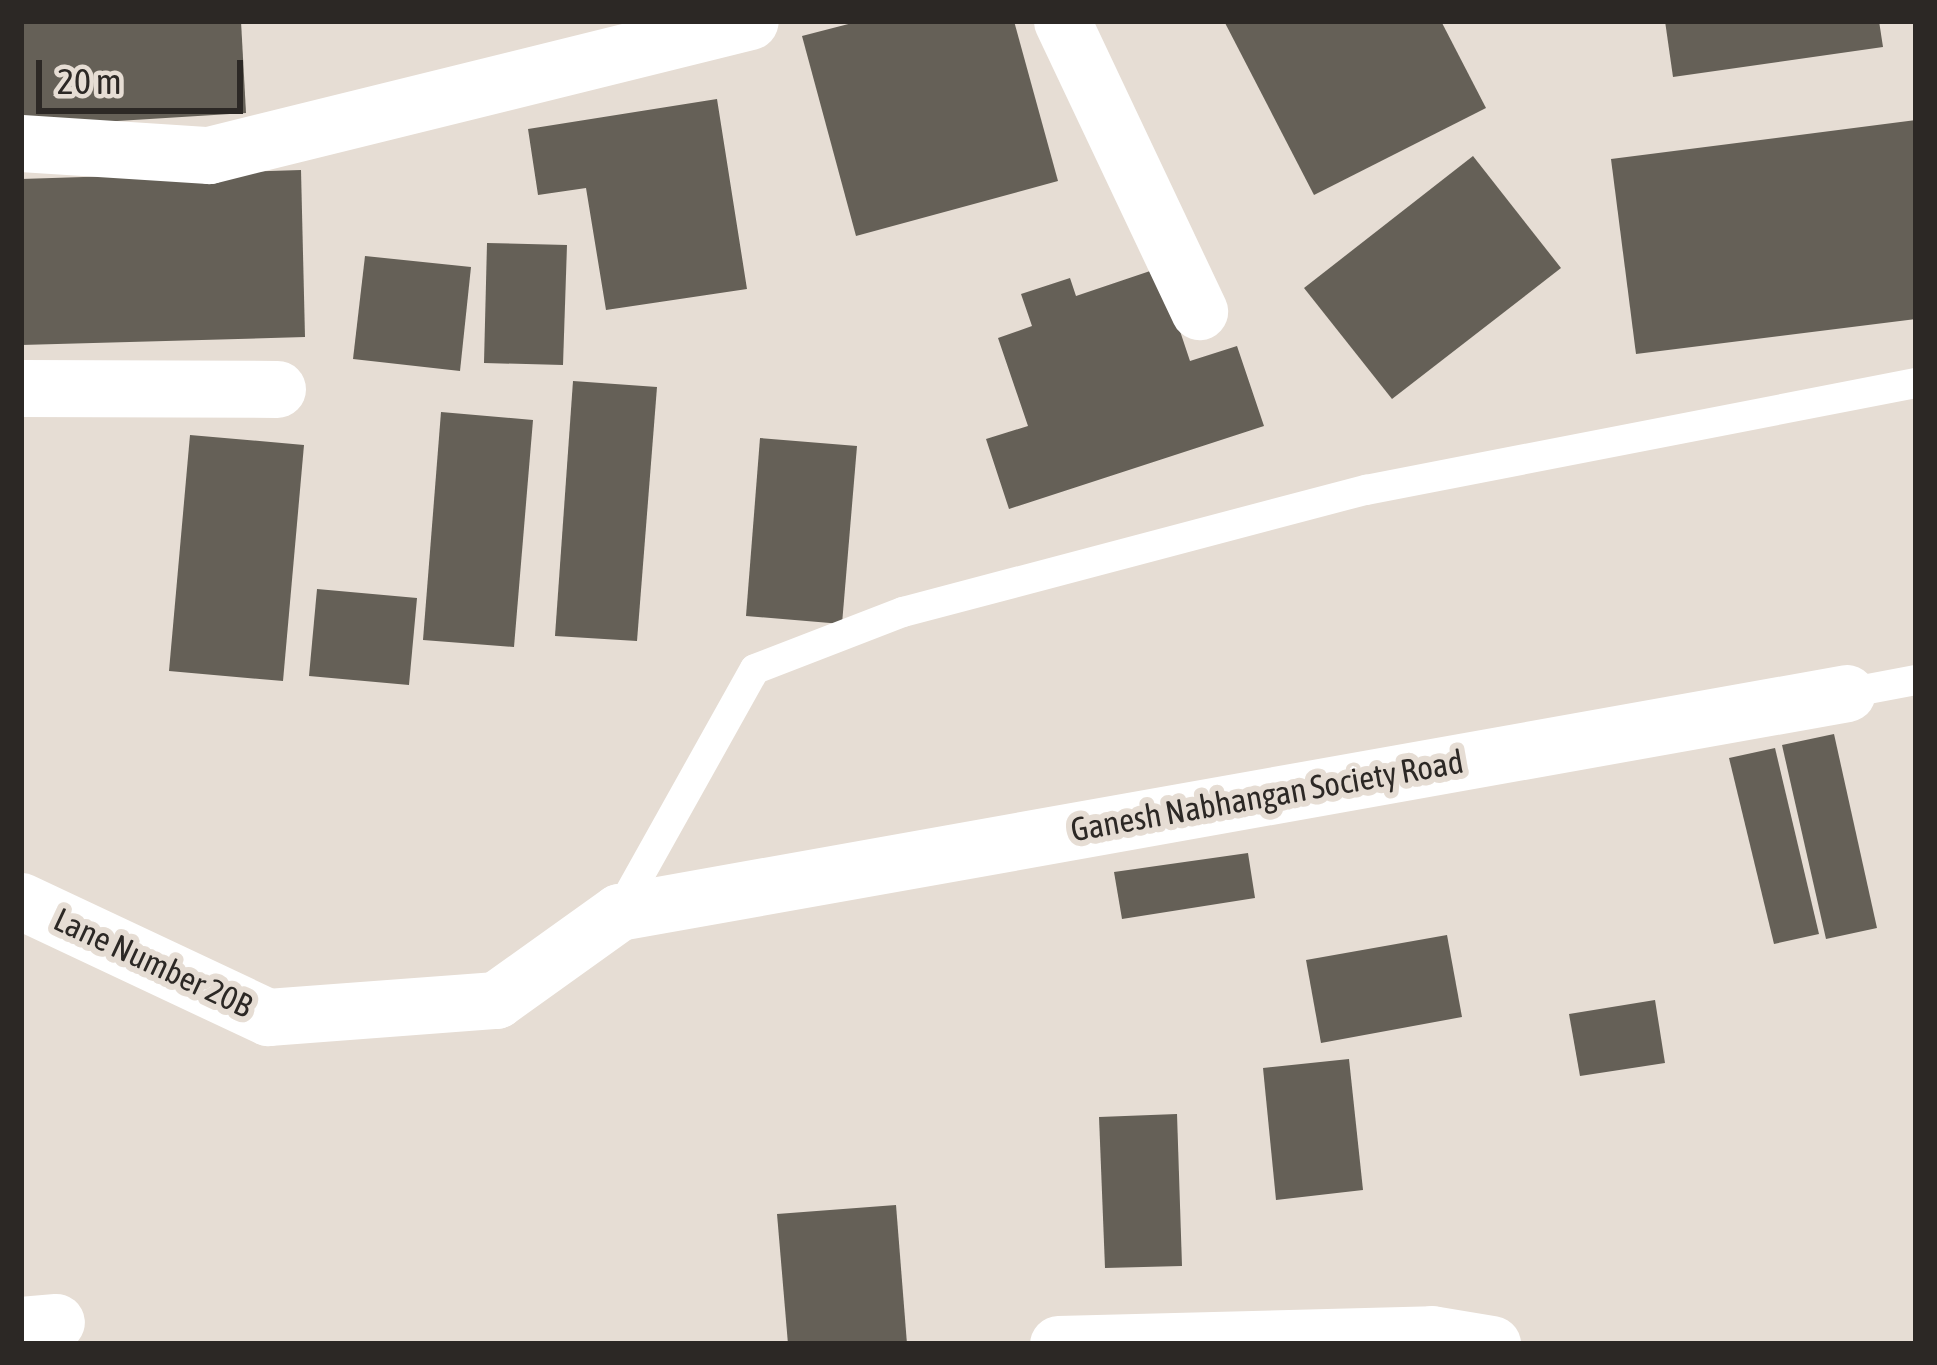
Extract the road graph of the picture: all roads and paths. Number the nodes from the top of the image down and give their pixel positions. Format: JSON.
{"nodes":[{"id":1,"x":750,"y":21,"type":"edge"},
{"id":2,"x":1062,"y":21,"type":"edge"},
{"id":3,"x":21,"y":143,"type":"edge"},
{"id":4,"x":1199,"y":311,"type":"dead end"},
{"id":5,"x":1916,"y":383,"type":"edge"},
{"id":6,"x":21,"y":388,"type":"edge"},
{"id":7,"x":277,"y":389,"type":"dead end"},
{"id":8,"x":1916,"y":680,"type":"edge"},
{"id":9,"x":1846,"y":693,"type":"joint"},
{"id":10,"x":21,"y":901,"type":"edge"},
{"id":11,"x":619,"y":912,"type":"junction"},
{"id":12,"x":1058,"y":1344,"type":"edge"},
{"id":13,"x":1492,"y":1344,"type":"edge"}],
"edges":[{"from":1,"to":3,"type":"street"},
{"from":2,"to":4,"type":"street"},
{"from":5,"to":11,"type":"lane"},
{"from":6,"to":7,"type":"street"},
{"from":8,"to":9,"type":"lane","name":"Ganesh Nabhangan Society Road"},
{"from":9,"to":11,"type":"street","name":"Ganesh Nabhangan Society Road"},
{"from":10,"to":11,"type":"street","name":"Lane Number 20B"},
{"from":12,"to":13,"type":"street"}]}
